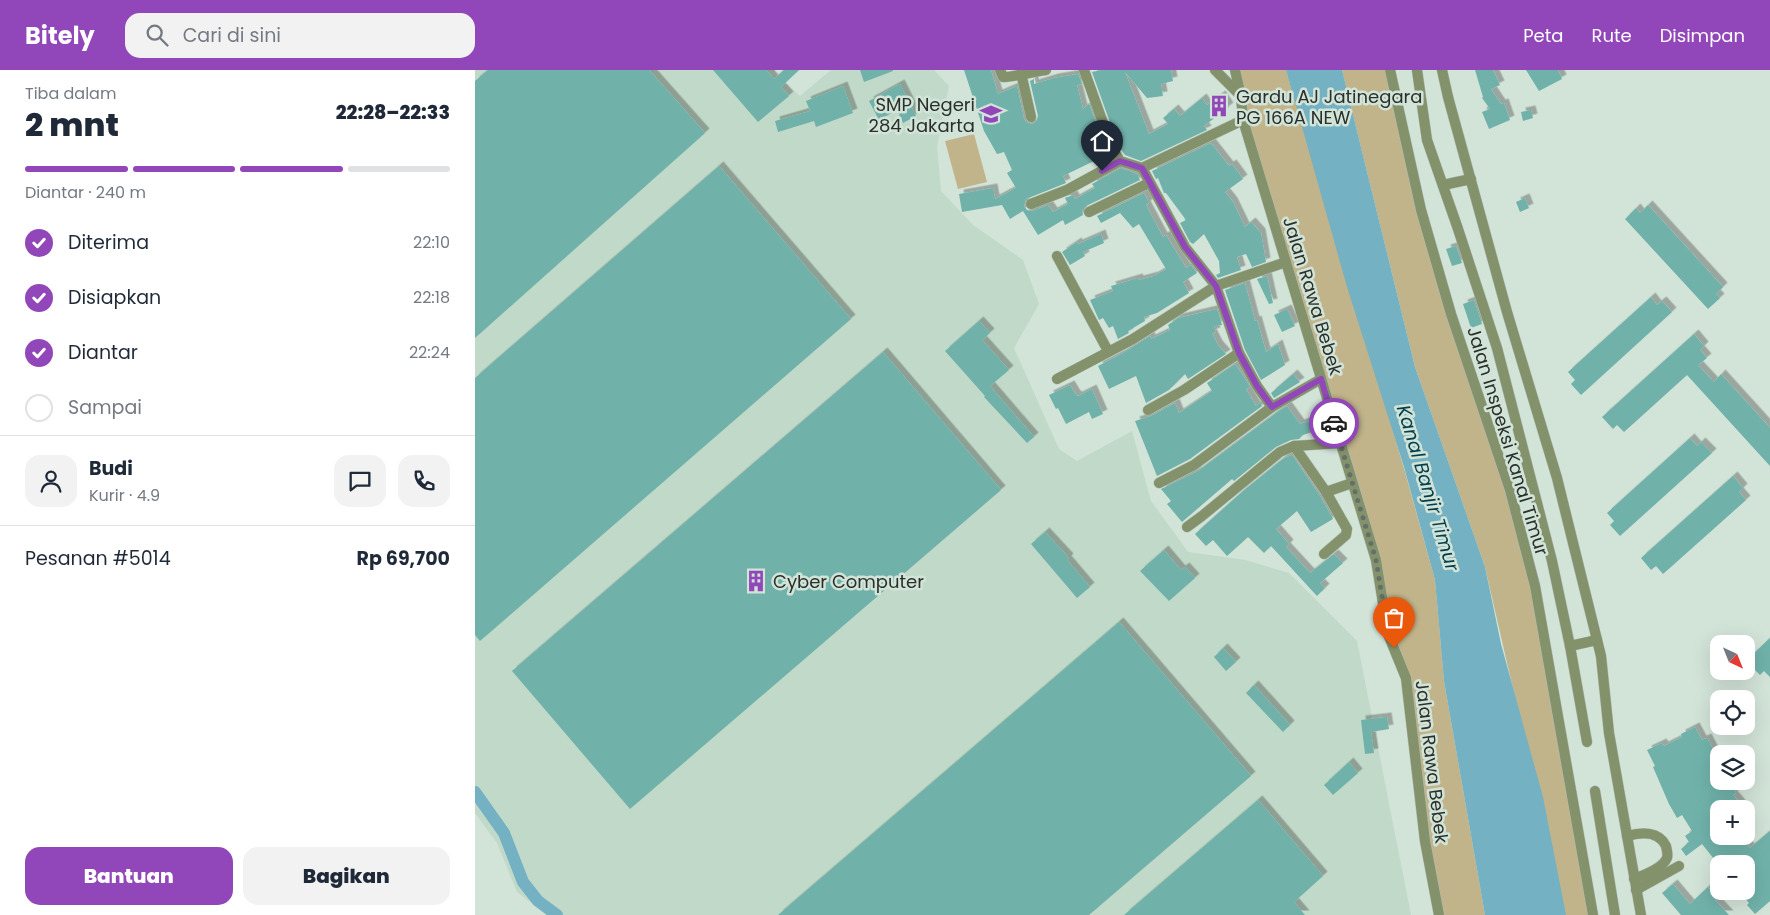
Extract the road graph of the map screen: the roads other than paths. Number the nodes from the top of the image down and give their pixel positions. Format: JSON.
{"nodes":[{"id":1,"x":1000,"y":70,"type":"edge"},
{"id":2,"x":1046,"y":70,"type":"edge"},
{"id":3,"x":1084,"y":70,"type":"edge"},
{"id":4,"x":1215,"y":70,"type":"edge"},
{"id":5,"x":1235,"y":70,"type":"edge"},
{"id":6,"x":1390,"y":70,"type":"edge"},
{"id":7,"x":1417,"y":70,"type":"edge"},
{"id":8,"x":1442,"y":70,"type":"edge"},
{"id":9,"x":1021,"y":73,"type":"junction"},
{"id":10,"x":1241,"y":96,"type":"junction"},
{"id":11,"x":1031,"y":117,"type":"dead end"},
{"id":12,"x":1243,"y":120,"type":"junction"},
{"id":13,"x":1120,"y":161,"type":"junction"},
{"id":14,"x":1142,"y":168,"type":"junction"},
{"id":15,"x":1471,"y":179,"type":"junction"},
{"id":16,"x":1149,"y":183,"type":"junction"},
{"id":17,"x":1443,"y":185,"type":"junction"},
{"id":18,"x":1031,"y":204,"type":"dead end"},
{"id":19,"x":1089,"y":212,"type":"dead end"},
{"id":20,"x":1057,"y":256,"type":"dead end"},
{"id":21,"x":1286,"y":262,"type":"junction"},
{"id":22,"x":1216,"y":286,"type":"junction"},
{"id":23,"x":1108,"y":351,"type":"junction"},
{"id":24,"x":1239,"y":353,"type":"junction"},
{"id":25,"x":1057,"y":379,"type":"dead end"},
{"id":26,"x":1321,"y":379,"type":"junction"},
{"id":27,"x":1272,"y":407,"type":"junction"},
{"id":28,"x":1147,"y":410,"type":"dead end"},
{"id":29,"x":1340,"y":443,"type":"junction"},
{"id":30,"x":1294,"y":446,"type":"junction"},
{"id":31,"x":1159,"y":483,"type":"dead end"},
{"id":32,"x":1352,"y":483,"type":"junction"},
{"id":33,"x":1326,"y":492,"type":"junction"},
{"id":34,"x":1187,"y":527,"type":"dead end"},
{"id":35,"x":1325,"y":554,"type":"dead end"},
{"id":36,"x":1597,"y":640,"type":"junction"},
{"id":37,"x":1570,"y":646,"type":"junction"},
{"id":38,"x":1587,"y":742,"type":"dead end"},
{"id":39,"x":1595,"y":791,"type":"dead end"},
{"id":40,"x":1627,"y":836,"type":"junction"},
{"id":41,"x":1679,"y":866,"type":"dead end"},
{"id":42,"x":1635,"y":885,"type":"junction"},
{"id":43,"x":1439,"y":915,"type":"edge"},
{"id":44,"x":1593,"y":915,"type":"edge"},
{"id":45,"x":1615,"y":915,"type":"edge"},
{"id":46,"x":1641,"y":915,"type":"edge"}],
"edges":[{"from":1,"to":9,"type":"street"},
{"from":2,"to":9,"type":"street"},
{"from":3,"to":13,"type":"street"},
{"from":4,"to":10,"type":"street"},
{"from":5,"to":10,"type":"street","name":"Jalan Rawa Bebek"},
{"from":6,"to":44,"type":"street","name":"Jalan Inspeksi Kanal Timur"},
{"from":7,"to":17,"type":"street"},
{"from":8,"to":15,"type":"street"},
{"from":9,"to":11,"type":"street"},
{"from":10,"to":12,"type":"street","name":"Jalan Rawa Bebek"},
{"from":12,"to":14,"type":"street"},
{"from":12,"to":21,"type":"street","name":"Jalan Rawa Bebek"},
{"from":13,"to":14,"type":"street"},
{"from":13,"to":18,"type":"street"},
{"from":14,"to":16,"type":"street"},
{"from":15,"to":17,"type":"street"},
{"from":15,"to":36,"type":"street"},
{"from":16,"to":19,"type":"street"},
{"from":16,"to":22,"type":"street"},
{"from":17,"to":37,"type":"street"},
{"from":20,"to":23,"type":"street"},
{"from":21,"to":22,"type":"street"},
{"from":21,"to":26,"type":"street","name":"Jalan Rawa Bebek"},
{"from":22,"to":23,"type":"street"},
{"from":22,"to":24,"type":"street"},
{"from":23,"to":25,"type":"street"},
{"from":24,"to":27,"type":"street"},
{"from":24,"to":28,"type":"street"},
{"from":26,"to":27,"type":"street"},
{"from":26,"to":29,"type":"street","name":"Jalan Rawa Bebek"},
{"from":27,"to":31,"type":"street"},
{"from":29,"to":30,"type":"street"},
{"from":29,"to":32,"type":"street","name":"Jalan Rawa Bebek"},
{"from":30,"to":33,"type":"street"},
{"from":30,"to":34,"type":"street"},
{"from":32,"to":33,"type":"street"},
{"from":32,"to":43,"type":"street","name":"Jalan Rawa Bebek"},
{"from":33,"to":35,"type":"street"},
{"from":36,"to":37,"type":"street"},
{"from":36,"to":40,"type":"street"},
{"from":37,"to":38,"type":"street"},
{"from":39,"to":45,"type":"street"},
{"from":40,"to":42,"type":"street"},
{"from":40,"to":42,"type":"street"},
{"from":41,"to":42,"type":"street"},
{"from":42,"to":46,"type":"street"}]}
